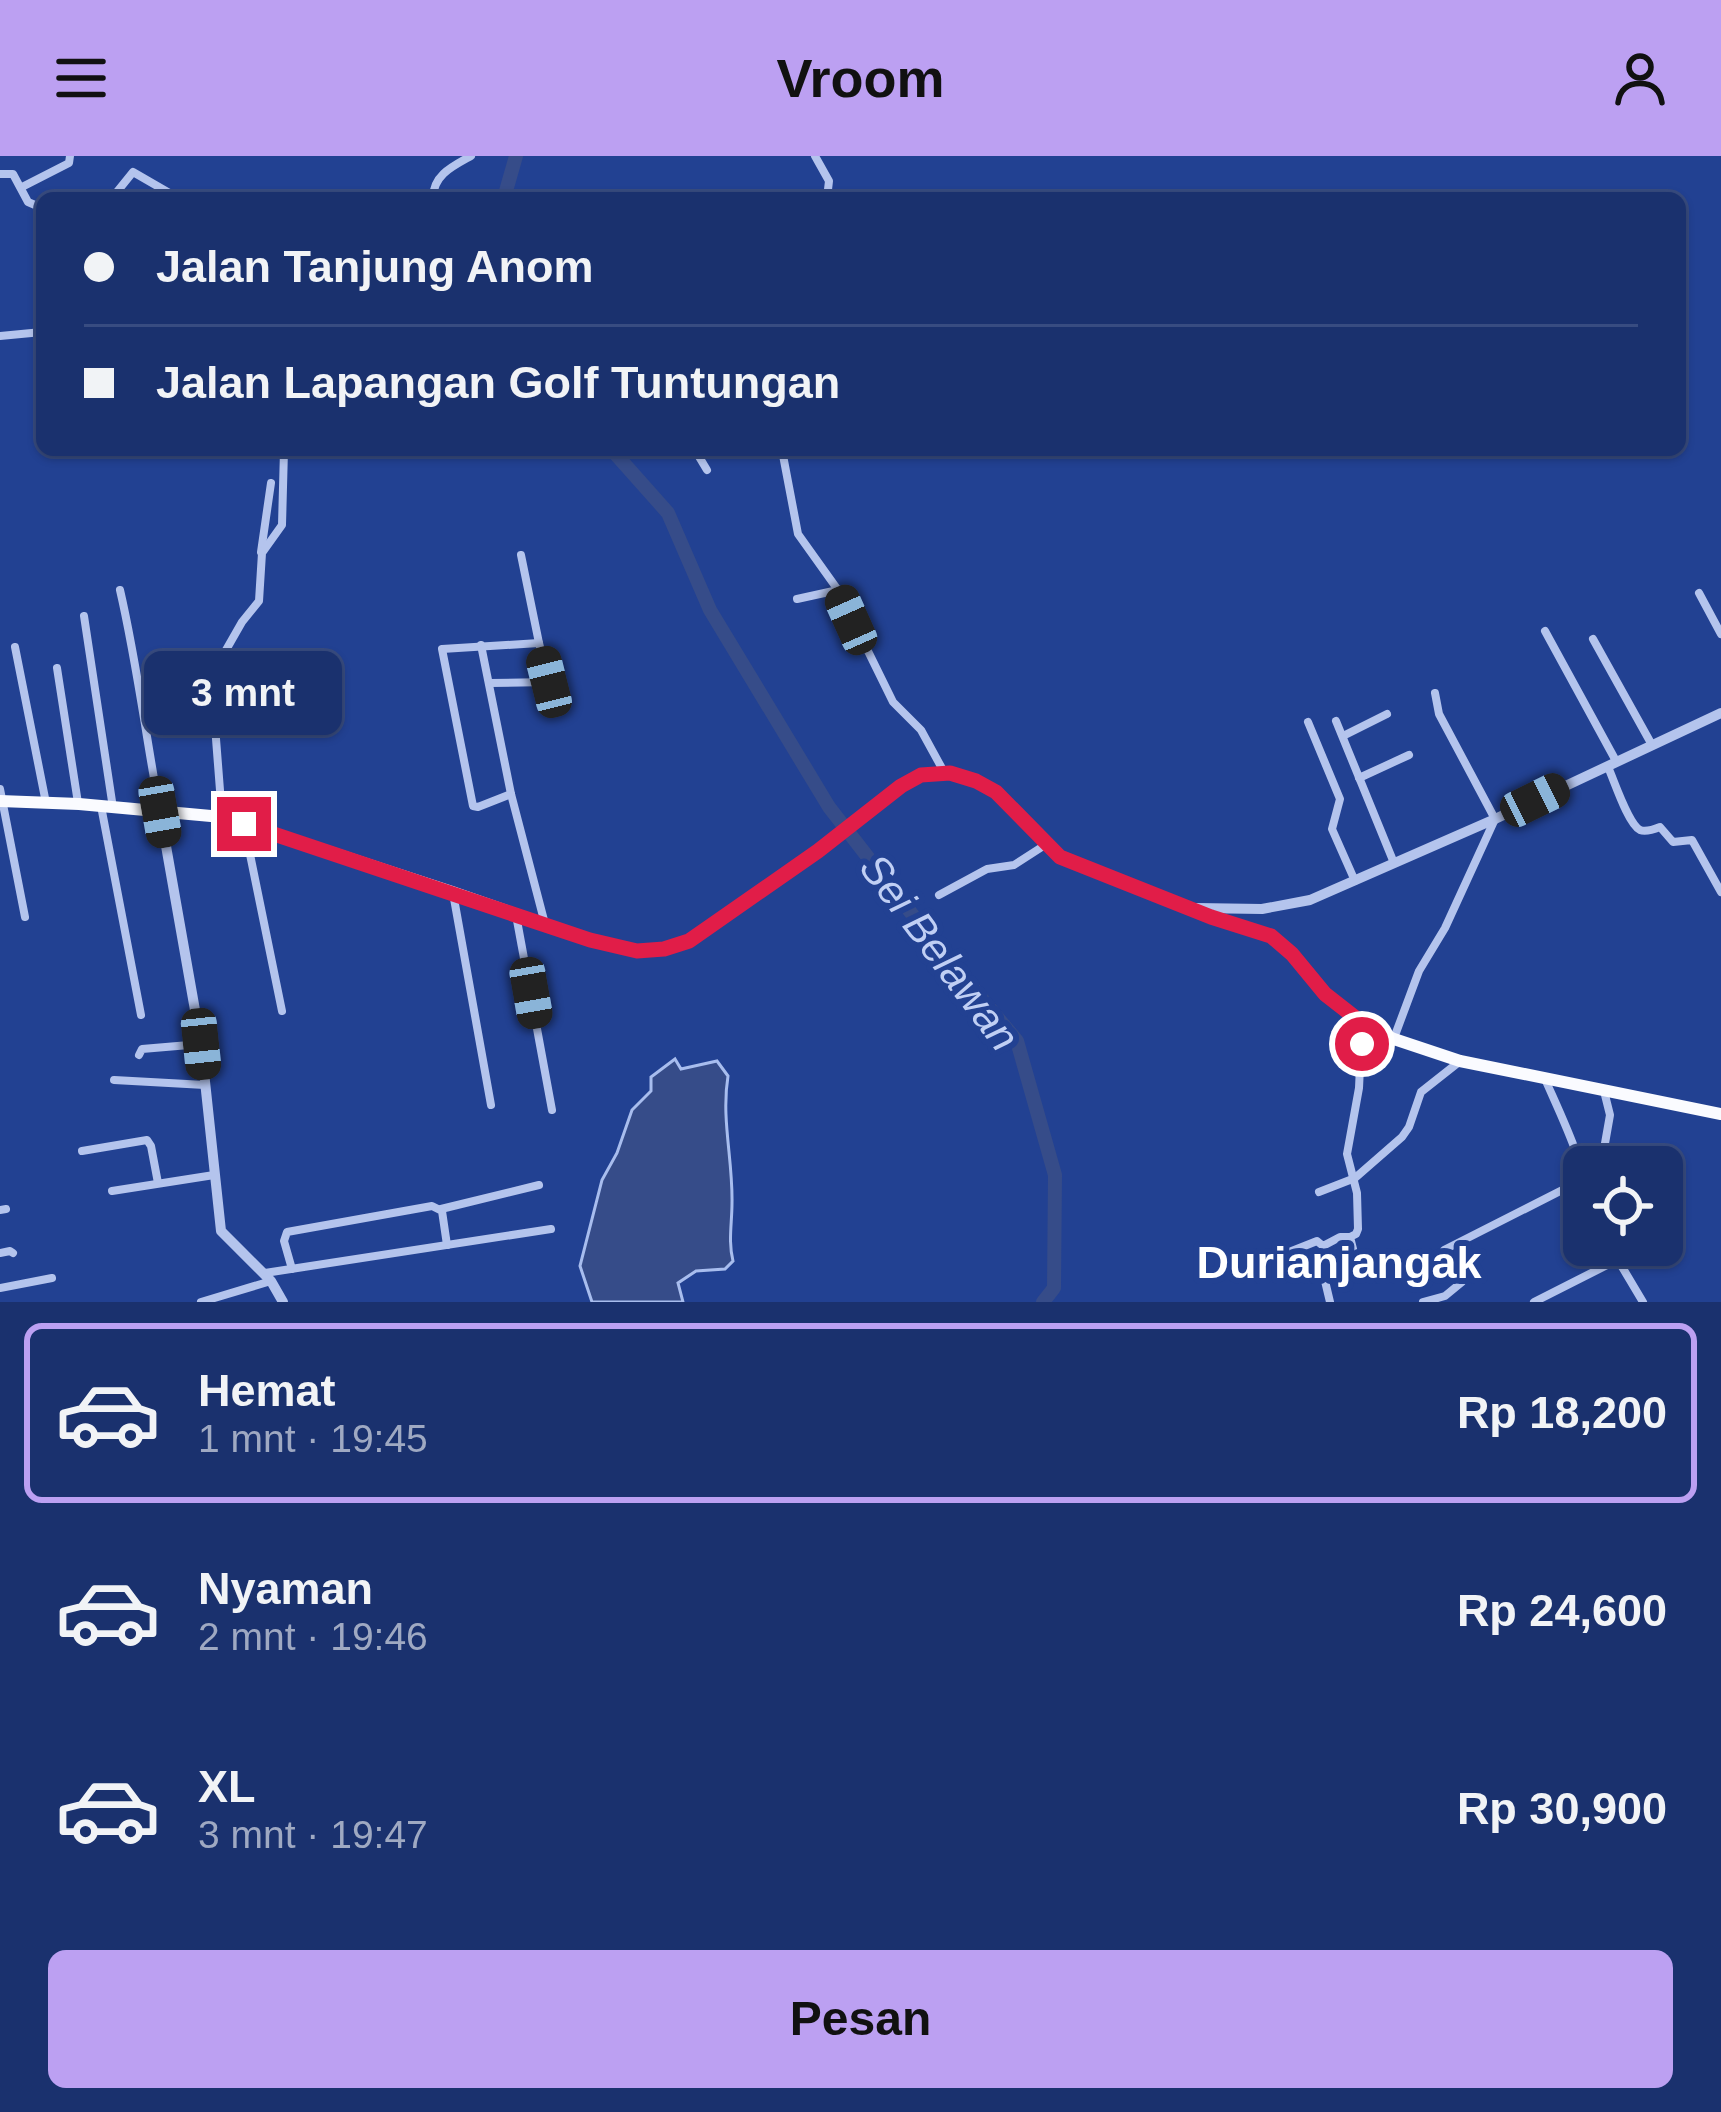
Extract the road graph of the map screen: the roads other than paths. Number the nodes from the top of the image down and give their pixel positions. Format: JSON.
{"nodes":[{"id":1,"x":70,"y":156,"type":"edge"},
{"id":2,"x":472,"y":156,"type":"edge"},
{"id":3,"x":815,"y":156,"type":"edge"},
{"id":4,"x":0,"y":174,"type":"edge"},
{"id":5,"x":22,"y":187,"type":"junction"},
{"id":6,"x":117,"y":192,"type":"edge"},
{"id":7,"x":167,"y":192,"type":"edge"},
{"id":8,"x":433,"y":192,"type":"edge"},
{"id":9,"x":828,"y":192,"type":"edge"},
{"id":10,"x":36,"y":205,"type":"edge"},
{"id":11,"x":36,"y":333,"type":"edge"},
{"id":12,"x":0,"y":336,"type":"edge"},
{"id":13,"x":284,"y":456,"type":"edge"},
{"id":14,"x":698,"y":456,"type":"edge"},
{"id":15,"x":783,"y":456,"type":"edge"},
{"id":16,"x":706,"y":470,"type":"dead end"},
{"id":17,"x":272,"y":483,"type":"dead end"},
{"id":18,"x":262,"y":553,"type":"junction"},
{"id":19,"x":521,"y":555,"type":"dead end"},
{"id":20,"x":120,"y":590,"type":"dead end"},
{"id":21,"x":838,"y":590,"type":"junction"},
{"id":22,"x":1699,"y":593,"type":"dead end"},
{"id":23,"x":797,"y":599,"type":"dead end"},
{"id":24,"x":84,"y":616,"type":"dead end"},
{"id":25,"x":1545,"y":631,"type":"dead end"},
{"id":26,"x":1721,"y":634,"type":"edge"},
{"id":27,"x":1594,"y":639,"type":"dead end"},
{"id":28,"x":539,"y":643,"type":"junction"},
{"id":29,"x":481,"y":645,"type":"junction"},
{"id":30,"x":15,"y":646,"type":"dead end"},
{"id":31,"x":57,"y":668,"type":"dead end"},
{"id":32,"x":549,"y":682,"type":"junction"},
{"id":33,"x":490,"y":683,"type":"junction"},
{"id":34,"x":1435,"y":693,"type":"dead end"},
{"id":35,"x":550,"y":702,"type":"dead end"},
{"id":36,"x":1721,"y":713,"type":"edge"},
{"id":37,"x":1387,"y":715,"type":"dead end"},
{"id":38,"x":1336,"y":721,"type":"dead end"},
{"id":39,"x":1308,"y":722,"type":"dead end"},
{"id":40,"x":1343,"y":736,"type":"junction"},
{"id":41,"x":1652,"y":745,"type":"junction"},
{"id":42,"x":1409,"y":755,"type":"dead end"},
{"id":43,"x":1612,"y":763,"type":"junction"},
{"id":44,"x":945,"y":773,"type":"junction"},
{"id":45,"x":1359,"y":778,"type":"junction"},
{"id":46,"x":511,"y":794,"type":"junction"},
{"id":47,"x":1,"y":797,"type":"edge"},
{"id":48,"x":46,"y":803,"type":"junction"},
{"id":49,"x":79,"y":804,"type":"junction"},
{"id":50,"x":107,"y":807,"type":"junction"},
{"id":51,"x":160,"y":812,"type":"junction"},
{"id":52,"x":222,"y":817,"type":"junction"},
{"id":53,"x":1495,"y":819,"type":"junction"},
{"id":54,"x":244,"y":824,"type":"junction"},
{"id":55,"x":1045,"y":845,"type":"junction"},
{"id":56,"x":1394,"y":863,"type":"junction"},
{"id":57,"x":1355,"y":881,"type":"junction"},
{"id":58,"x":452,"y":892,"type":"junction"},
{"id":59,"x":1721,"y":892,"type":"edge"},
{"id":60,"x":939,"y":895,"type":"dead end"},
{"id":61,"x":1193,"y":908,"type":"junction"},
{"id":62,"x":516,"y":915,"type":"junction"},
{"id":63,"x":25,"y":917,"type":"dead end"},
{"id":64,"x":546,"y":926,"type":"junction"},
{"id":65,"x":281,"y":1011,"type":"dead end"},
{"id":66,"x":141,"y":1015,"type":"dead end"},
{"id":67,"x":1362,"y":1023,"type":"junction"},
{"id":68,"x":1394,"y":1040,"type":"junction"},
{"id":69,"x":201,"y":1044,"type":"junction"},
{"id":70,"x":139,"y":1054,"type":"dead end"},
{"id":71,"x":1460,"y":1061,"type":"junction"},
{"id":72,"x":1545,"y":1079,"type":"junction"},
{"id":73,"x":114,"y":1080,"type":"dead end"},
{"id":74,"x":205,"y":1085,"type":"junction"},
{"id":75,"x":1604,"y":1091,"type":"junction"},
{"id":76,"x":491,"y":1105,"type":"dead end"},
{"id":77,"x":552,"y":1110,"type":"dead end"},
{"id":78,"x":1721,"y":1114,"type":"edge"},
{"id":79,"x":1573,"y":1146,"type":"edge"},
{"id":80,"x":1605,"y":1146,"type":"edge"},
{"id":81,"x":82,"y":1151,"type":"dead end"},
{"id":82,"x":216,"y":1174,"type":"junction"},
{"id":83,"x":1355,"y":1178,"type":"junction"},
{"id":84,"x":158,"y":1184,"type":"junction"},
{"id":85,"x":538,"y":1185,"type":"dead end"},
{"id":86,"x":1563,"y":1190,"type":"edge"},
{"id":87,"x":112,"y":1191,"type":"dead end"},
{"id":88,"x":1319,"y":1192,"type":"dead end"},
{"id":89,"x":441,"y":1209,"type":"junction"},
{"id":90,"x":551,"y":1228,"type":"dead end"},
{"id":91,"x":1350,"y":1238,"type":"junction"},
{"id":92,"x":447,"y":1245,"type":"junction"},
{"id":93,"x":0,"y":1253,"type":"edge"},
{"id":94,"x":14,"y":1253,"type":"dead end"},
{"id":95,"x":1605,"y":1266,"type":"edge"},
{"id":96,"x":1621,"y":1266,"type":"edge"},
{"id":97,"x":292,"y":1269,"type":"junction"},
{"id":98,"x":1244,"y":1270,"type":"dead end"},
{"id":99,"x":267,"y":1277,"type":"junction"},
{"id":100,"x":52,"y":1278,"type":"dead end"},
{"id":101,"x":0,"y":1288,"type":"edge"},
{"id":102,"x":201,"y":1302,"type":"edge"},
{"id":103,"x":283,"y":1302,"type":"edge"},
{"id":104,"x":1330,"y":1302,"type":"edge"},
{"id":105,"x":1423,"y":1302,"type":"edge"},
{"id":106,"x":1534,"y":1302,"type":"edge"},
{"id":107,"x":1643,"y":1302,"type":"edge"}],
"edges":[{"from":1,"to":5,"type":"street"},
{"from":2,"to":8,"type":"street"},
{"from":3,"to":9,"type":"street"},
{"from":4,"to":5,"type":"street"},
{"from":5,"to":10,"type":"street"},
{"from":6,"to":7,"type":"street"},
{"from":11,"to":12,"type":"street"},
{"from":13,"to":18,"type":"street"},
{"from":14,"to":16,"type":"street"},
{"from":15,"to":21,"type":"street"},
{"from":17,"to":18,"type":"street"},
{"from":18,"to":52,"type":"street"},
{"from":19,"to":28,"type":"street"},
{"from":20,"to":51,"type":"street"},
{"from":21,"to":23,"type":"street"},
{"from":21,"to":44,"type":"street"},
{"from":22,"to":26,"type":"street"},
{"from":24,"to":50,"type":"street"},
{"from":25,"to":43,"type":"street"},
{"from":27,"to":41,"type":"street"},
{"from":28,"to":29,"type":"street"},
{"from":28,"to":32,"type":"street"},
{"from":29,"to":33,"type":"street"},
{"from":29,"to":46,"type":"street"},
{"from":30,"to":48,"type":"street"},
{"from":31,"to":49,"type":"street"},
{"from":32,"to":33,"type":"street"},
{"from":32,"to":35,"type":"street"},
{"from":33,"to":46,"type":"street"},
{"from":34,"to":53,"type":"street"},
{"from":36,"to":41,"type":"street"},
{"from":37,"to":40,"type":"street"},
{"from":38,"to":40,"type":"street"},
{"from":39,"to":57,"type":"street"},
{"from":40,"to":45,"type":"street"},
{"from":41,"to":43,"type":"street"},
{"from":42,"to":45,"type":"street"},
{"from":43,"to":53,"type":"street"},
{"from":43,"to":59,"type":"street"},
{"from":44,"to":55,"type":"main road"},
{"from":44,"to":64,"type":"main road"},
{"from":45,"to":56,"type":"street"},
{"from":46,"to":64,"type":"street"},
{"from":47,"to":48,"type":"main road"},
{"from":47,"to":63,"type":"street"},
{"from":48,"to":49,"type":"main road"},
{"from":49,"to":50,"type":"main road"},
{"from":50,"to":51,"type":"main road"},
{"from":50,"to":66,"type":"street"},
{"from":51,"to":52,"type":"main road"},
{"from":51,"to":69,"type":"street"},
{"from":52,"to":54,"type":"main road"},
{"from":53,"to":56,"type":"street"},
{"from":53,"to":68,"type":"street"},
{"from":54,"to":58,"type":"main road"},
{"from":54,"to":65,"type":"street"},
{"from":55,"to":60,"type":"street"},
{"from":55,"to":61,"type":"main road"},
{"from":56,"to":57,"type":"street"},
{"from":57,"to":61,"type":"street"},
{"from":58,"to":62,"type":"main road"},
{"from":58,"to":76,"type":"street"},
{"from":61,"to":67,"type":"main road"},
{"from":62,"to":64,"type":"main road"},
{"from":62,"to":77,"type":"street"},
{"from":67,"to":68,"type":"main road"},
{"from":67,"to":83,"type":"street"},
{"from":68,"to":71,"type":"main road"},
{"from":69,"to":70,"type":"street"},
{"from":69,"to":74,"type":"street"},
{"from":71,"to":72,"type":"main road"},
{"from":71,"to":83,"type":"street"},
{"from":72,"to":75,"type":"main road"},
{"from":72,"to":79,"type":"street"},
{"from":73,"to":74,"type":"street"},
{"from":74,"to":82,"type":"street"},
{"from":75,"to":78,"type":"main road"},
{"from":75,"to":80,"type":"street"},
{"from":81,"to":84,"type":"street"},
{"from":82,"to":84,"type":"street"},
{"from":82,"to":99,"type":"street"},
{"from":83,"to":88,"type":"street"},
{"from":83,"to":91,"type":"street"},
{"from":84,"to":87,"type":"street"},
{"from":85,"to":89,"type":"street"},
{"from":86,"to":105,"type":"street"},
{"from":89,"to":92,"type":"street"},
{"from":89,"to":97,"type":"street"},
{"from":90,"to":92,"type":"street"},
{"from":91,"to":98,"type":"street"},
{"from":91,"to":104,"type":"street"},
{"from":92,"to":97,"type":"street"},
{"from":93,"to":94,"type":"street"},
{"from":95,"to":106,"type":"street"},
{"from":96,"to":107,"type":"street"},
{"from":97,"to":99,"type":"street"},
{"from":99,"to":102,"type":"street"},
{"from":99,"to":103,"type":"street"},
{"from":100,"to":101,"type":"street"}]}
